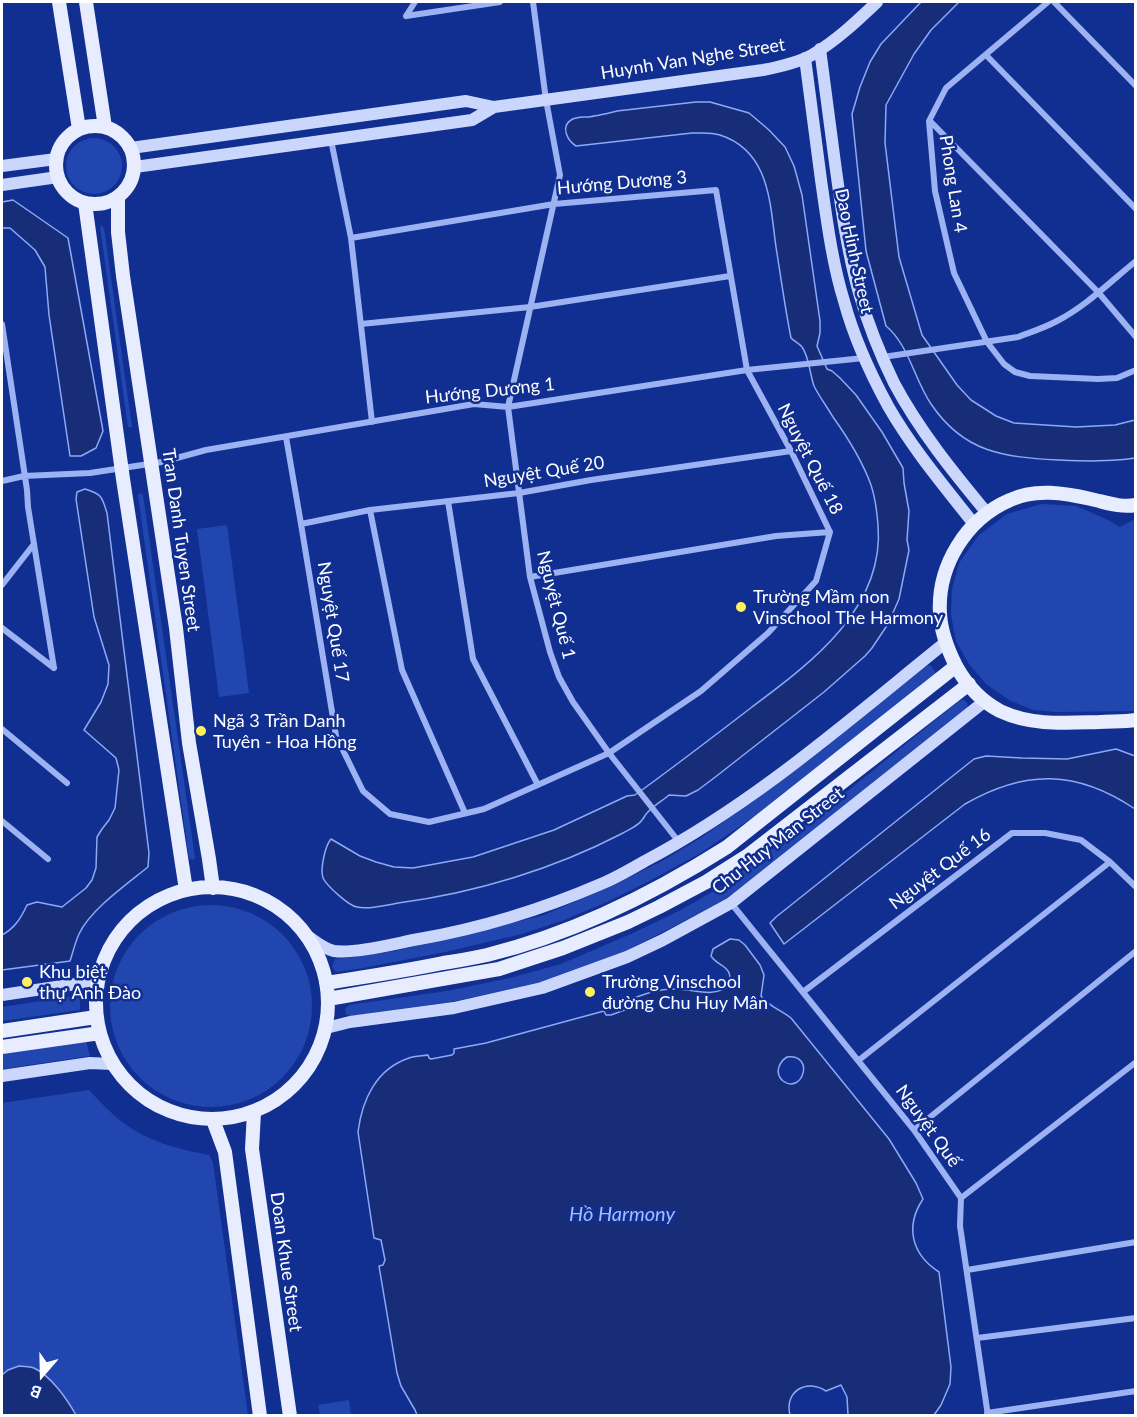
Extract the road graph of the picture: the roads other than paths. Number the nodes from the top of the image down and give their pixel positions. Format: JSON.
{"nodes":[{"id":1,"x":59,"y":2,"type":"edge"},
{"id":2,"x":86,"y":2,"type":"edge"},
{"id":3,"x":415,"y":2,"type":"edge"},
{"id":4,"x":448,"y":2,"type":"edge"},
{"id":5,"x":500,"y":2,"type":"edge"},
{"id":6,"x":533,"y":2,"type":"edge"},
{"id":7,"x":877,"y":2,"type":"edge"},
{"id":8,"x":1048,"y":2,"type":"edge"},
{"id":9,"x":1054,"y":2,"type":"edge"},
{"id":10,"x":455,"y":8,"type":"junction"},
{"id":11,"x":820,"y":50,"type":"junction"},
{"id":12,"x":986,"y":55,"type":"junction"},
{"id":13,"x":805,"y":58,"type":"junction"},
{"id":14,"x":1136,"y":86,"type":"edge"},
{"id":15,"x":546,"y":100,"type":"junction"},
{"id":16,"x":494,"y":107,"type":"junction"},
{"id":17,"x":929,"y":121,"type":"junction"},
{"id":18,"x":105,"y":127,"type":"junction"},
{"id":19,"x":79,"y":129,"type":"junction"},
{"id":20,"x":330,"y":140,"type":"junction"},
{"id":21,"x":131,"y":148,"type":"junction"},
{"id":22,"x":56,"y":159,"type":"junction"},
{"id":23,"x":2,"y":166,"type":"edge"},
{"id":24,"x":135,"y":167,"type":"junction"},
{"id":25,"x":58,"y":177,"type":"junction"},
{"id":26,"x":2,"y":185,"type":"edge"},
{"id":27,"x":118,"y":197,"type":"junction"},
{"id":28,"x":85,"y":203,"type":"junction"},
{"id":29,"x":554,"y":204,"type":"junction"},
{"id":30,"x":1136,"y":209,"type":"edge"},
{"id":31,"x":351,"y":238,"type":"junction"},
{"id":32,"x":1136,"y":261,"type":"edge"},
{"id":33,"x":730,"y":276,"type":"junction"},
{"id":34,"x":1098,"y":292,"type":"junction"},
{"id":35,"x":530,"y":307,"type":"junction"},
{"id":36,"x":866,"y":315,"type":"junction"},
{"id":37,"x":850,"y":320,"type":"junction"},
{"id":38,"x":2,"y":324,"type":"edge"},
{"id":39,"x":361,"y":324,"type":"junction"},
{"id":40,"x":1136,"y":337,"type":"edge"},
{"id":41,"x":987,"y":342,"type":"junction"},
{"id":42,"x":883,"y":357,"type":"junction"},
{"id":43,"x":864,"y":358,"type":"junction"},
{"id":44,"x":747,"y":370,"type":"junction"},
{"id":45,"x":1136,"y":370,"type":"edge"},
{"id":46,"x":904,"y":400,"type":"junction"},
{"id":47,"x":508,"y":407,"type":"junction"},
{"id":48,"x":888,"y":407,"type":"junction"},
{"id":49,"x":372,"y":422,"type":"junction"},
{"id":50,"x":286,"y":437,"type":"junction"},
{"id":51,"x":792,"y":451,"type":"junction"},
{"id":52,"x":152,"y":463,"type":"junction"},
{"id":53,"x":121,"y":468,"type":"junction"},
{"id":54,"x":24,"y":476,"type":"junction"},
{"id":55,"x":2,"y":481,"type":"edge"},
{"id":56,"x":519,"y":493,"type":"junction"},
{"id":57,"x":448,"y":501,"type":"junction"},
{"id":58,"x":1135,"y":505,"type":"edge"},
{"id":59,"x":370,"y":510,"type":"junction"},
{"id":60,"x":987,"y":513,"type":"junction"},
{"id":61,"x":301,"y":524,"type":"junction"},
{"id":62,"x":974,"y":524,"type":"junction"},
{"id":63,"x":830,"y":532,"type":"junction"},
{"id":64,"x":34,"y":544,"type":"junction"},
{"id":65,"x":530,"y":577,"type":"junction"},
{"id":66,"x":2,"y":585,"type":"edge"},
{"id":67,"x":2,"y":628,"type":"edge"},
{"id":68,"x":945,"y":642,"type":"junction"},
{"id":69,"x":957,"y":666,"type":"junction"},
{"id":70,"x":969,"y":684,"type":"junction"},
{"id":71,"x":985,"y":701,"type":"junction"},
{"id":72,"x":1135,"y":722,"type":"edge"},
{"id":73,"x":2,"y":729,"type":"edge"},
{"id":74,"x":609,"y":753,"type":"junction"},
{"id":75,"x":67,"y":783,"type":"dead end"},
{"id":76,"x":538,"y":785,"type":"junction"},
{"id":77,"x":465,"y":813,"type":"junction"},
{"id":78,"x":2,"y":821,"type":"edge"},
{"id":79,"x":680,"y":843,"type":"junction"},
{"id":80,"x":48,"y":859,"type":"dead end"},
{"id":81,"x":1110,"y":862,"type":"junction"},
{"id":82,"x":1136,"y":887,"type":"edge"},
{"id":83,"x":213,"y":888,"type":"junction"},
{"id":84,"x":186,"y":890,"type":"junction"},
{"id":85,"x":731,"y":903,"type":"junction"},
{"id":86,"x":306,"y":935,"type":"junction"},
{"id":87,"x":1136,"y":951,"type":"edge"},
{"id":88,"x":97,"y":979,"type":"junction"},
{"id":89,"x":326,"y":983,"type":"junction"},
{"id":90,"x":803,"y":992,"type":"junction"},
{"id":91,"x":2,"y":995,"type":"edge"},
{"id":92,"x":328,"y":999,"type":"junction"},
{"id":93,"x":96,"y":1017,"type":"junction"},
{"id":94,"x":326,"y":1028,"type":"junction"},
{"id":95,"x":2,"y":1031,"type":"edge"},
{"id":96,"x":100,"y":1033,"type":"junction"},
{"id":97,"x":2,"y":1047,"type":"edge"},
{"id":98,"x":859,"y":1060,"type":"junction"},
{"id":99,"x":1136,"y":1062,"type":"edge"},
{"id":100,"x":112,"y":1064,"type":"junction"},
{"id":101,"x":2,"y":1076,"type":"edge"},
{"id":102,"x":254,"y":1112,"type":"junction"},
{"id":103,"x":213,"y":1120,"type":"junction"},
{"id":104,"x":914,"y":1130,"type":"junction"},
{"id":105,"x":961,"y":1198,"type":"junction"},
{"id":106,"x":1136,"y":1242,"type":"edge"},
{"id":107,"x":967,"y":1270,"type":"junction"},
{"id":108,"x":1136,"y":1318,"type":"edge"},
{"id":109,"x":977,"y":1338,"type":"junction"},
{"id":110,"x":1136,"y":1391,"type":"edge"},
{"id":111,"x":987,"y":1414,"type":"edge"},
{"id":112,"x":260,"y":1416,"type":"edge"},
{"id":113,"x":290,"y":1416,"type":"edge"}],
"edges":[{"from":1,"to":19,"type":"main road"},
{"from":2,"to":18,"type":"main road"},
{"from":3,"to":10,"type":"street"},
{"from":4,"to":10,"type":"street"},
{"from":5,"to":10,"type":"street"},
{"from":6,"to":15,"type":"street","name":"Nguyệt Quế 1"},
{"from":7,"to":11,"type":"street","name":"Huynh Van Nghe Street"},
{"from":8,"to":12,"type":"street","name":"Phong Lan 4"},
{"from":9,"to":14,"type":"street"},
{"from":11,"to":13,"type":"street","name":"Huynh Van Nghe Street"},
{"from":11,"to":36,"type":"street","name":"Dao Hinh Street"},
{"from":12,"to":17,"type":"street","name":"Phong Lan 4"},
{"from":12,"to":30,"type":"street"},
{"from":13,"to":15,"type":"street","name":"Huynh Van Nghe Street"},
{"from":13,"to":37,"type":"street","name":"Dao Hinh Street"},
{"from":15,"to":16,"type":"street","name":"Huynh Van Nghe Street"},
{"from":15,"to":29,"type":"street","name":"Nguyệt Quế 1"},
{"from":16,"to":20,"type":"street","name":"Huynh Van Nghe Street"},
{"from":16,"to":21,"type":"street","name":"Huynh Van Nghe Street"},
{"from":17,"to":34,"type":"street"},
{"from":17,"to":41,"type":"street","name":"Phong Lan 4"},
{"from":18,"to":19,"type":"main road"},
{"from":18,"to":21,"type":"main road"},
{"from":19,"to":22,"type":"main road"},
{"from":20,"to":24,"type":"street","name":"Huynh Van Nghe Street"},
{"from":20,"to":31,"type":"street"},
{"from":21,"to":24,"type":"main road"},
{"from":22,"to":23,"type":"street"},
{"from":22,"to":25,"type":"main road"},
{"from":24,"to":27,"type":"main road"},
{"from":25,"to":26,"type":"street"},
{"from":25,"to":28,"type":"main road"},
{"from":27,"to":28,"type":"main road"},
{"from":27,"to":52,"type":"main road","name":"Tran Danh Tuyen Street"},
{"from":28,"to":53,"type":"main road"},
{"from":29,"to":31,"type":"street","name":"Hướng Dương 3"},
{"from":29,"to":33,"type":"street","name":"Hướng Dương 3"},
{"from":29,"to":35,"type":"street","name":"Nguyệt Quế 1"},
{"from":31,"to":39,"type":"street"},
{"from":32,"to":34,"type":"street"},
{"from":33,"to":35,"type":"street"},
{"from":33,"to":44,"type":"street","name":"Hướng Dương 3"},
{"from":34,"to":40,"type":"street"},
{"from":34,"to":41,"type":"street"},
{"from":35,"to":39,"type":"street"},
{"from":35,"to":47,"type":"street","name":"Nguyệt Quế 1"},
{"from":36,"to":37,"type":"street"},
{"from":36,"to":42,"type":"street","name":"Dao Hinh Street"},
{"from":37,"to":43,"type":"street","name":"Dao Hinh Street"},
{"from":38,"to":54,"type":"street"},
{"from":39,"to":49,"type":"street"},
{"from":41,"to":42,"type":"street"},
{"from":41,"to":45,"type":"street","name":"Phong Lan 4"},
{"from":42,"to":46,"type":"street","name":"Dao Hinh Street"},
{"from":43,"to":44,"type":"street","name":"Hướng Dương 1"},
{"from":43,"to":48,"type":"street","name":"Dao Hinh Street"},
{"from":44,"to":47,"type":"street","name":"Hướng Dương 1"},
{"from":44,"to":51,"type":"street","name":"Nguyệt Quế 18"},
{"from":46,"to":48,"type":"street"},
{"from":46,"to":60,"type":"street","name":"Dao Hinh Street"},
{"from":47,"to":49,"type":"street","name":"Hướng Dương 1"},
{"from":47,"to":56,"type":"street","name":"Nguyệt Quế 1"},
{"from":48,"to":62,"type":"street","name":"Dao Hinh Street"},
{"from":49,"to":50,"type":"street","name":"Hướng Dương 1"},
{"from":50,"to":52,"type":"street","name":"Hướng Dương 1"},
{"from":50,"to":61,"type":"street","name":"Nguyệt Quế 17"},
{"from":51,"to":56,"type":"street","name":"Nguyệt Quế 20"},
{"from":51,"to":63,"type":"street","name":"Nguyệt Quế 18"},
{"from":52,"to":53,"type":"street","name":"Hướng Dương 1"},
{"from":52,"to":83,"type":"main road","name":"Tran Danh Tuyen Street"},
{"from":53,"to":54,"type":"street","name":"Hướng Dương 1"},
{"from":53,"to":84,"type":"main road"},
{"from":54,"to":55,"type":"street","name":"Hướng Dương 1"},
{"from":54,"to":64,"type":"street"},
{"from":56,"to":57,"type":"street","name":"Nguyệt Quế 20"},
{"from":56,"to":65,"type":"street","name":"Nguyệt Quế 1"},
{"from":57,"to":59,"type":"street","name":"Nguyệt Quế 20"},
{"from":57,"to":76,"type":"street"},
{"from":58,"to":60,"type":"main road"},
{"from":59,"to":61,"type":"street","name":"Nguyệt Quế 20"},
{"from":59,"to":77,"type":"street"},
{"from":60,"to":62,"type":"main road"},
{"from":61,"to":77,"type":"street","name":"Nguyệt Quế 17"},
{"from":62,"to":68,"type":"main road"},
{"from":63,"to":65,"type":"street"},
{"from":63,"to":74,"type":"street","name":"Nguyệt Quế 18"},
{"from":64,"to":66,"type":"street"},
{"from":64,"to":67,"type":"street"},
{"from":65,"to":74,"type":"street","name":"Nguyệt Quế 1"},
{"from":68,"to":69,"type":"main road"},
{"from":68,"to":79,"type":"street"},
{"from":69,"to":70,"type":"main road"},
{"from":69,"to":89,"type":"main road","name":"Chu Huy Man Street"},
{"from":70,"to":71,"type":"main road"},
{"from":70,"to":92,"type":"main road","name":"Chu Huy Man Street"},
{"from":71,"to":72,"type":"main road"},
{"from":71,"to":85,"type":"street","name":"Chu Huy Man Street"},
{"from":73,"to":75,"type":"street"},
{"from":74,"to":76,"type":"street","name":"Nguyệt Quế 17"},
{"from":74,"to":79,"type":"street","name":"Nguyệt Quế 1"},
{"from":76,"to":77,"type":"street","name":"Nguyệt Quế 17"},
{"from":78,"to":80,"type":"street"},
{"from":79,"to":86,"type":"street"},
{"from":81,"to":82,"type":"street","name":"Nguyệt Quế 16"},
{"from":81,"to":90,"type":"street","name":"Nguyệt Quế 16"},
{"from":81,"to":98,"type":"street"},
{"from":83,"to":84,"type":"main road"},
{"from":83,"to":86,"type":"main road"},
{"from":84,"to":88,"type":"main road"},
{"from":85,"to":90,"type":"street","name":"Nguyệt Quế"},
{"from":85,"to":94,"type":"street","name":"Chu Huy Man Street"},
{"from":86,"to":89,"type":"main road"},
{"from":87,"to":104,"type":"street"},
{"from":88,"to":91,"type":"street"},
{"from":88,"to":93,"type":"main road"},
{"from":89,"to":92,"type":"main road"},
{"from":90,"to":98,"type":"street","name":"Nguyệt Quế"},
{"from":92,"to":94,"type":"main road"},
{"from":93,"to":95,"type":"main road"},
{"from":93,"to":96,"type":"main road"},
{"from":94,"to":102,"type":"main road"},
{"from":96,"to":97,"type":"main road"},
{"from":96,"to":100,"type":"main road"},
{"from":98,"to":104,"type":"street","name":"Nguyệt Quế"},
{"from":99,"to":105,"type":"street"},
{"from":100,"to":101,"type":"street"},
{"from":100,"to":103,"type":"main road"},
{"from":102,"to":103,"type":"main road"},
{"from":102,"to":113,"type":"main road","name":"Doan Khue Street"},
{"from":103,"to":112,"type":"main road"},
{"from":104,"to":105,"type":"street","name":"Nguyệt Quế"},
{"from":105,"to":107,"type":"street"},
{"from":106,"to":107,"type":"street"},
{"from":107,"to":109,"type":"street"},
{"from":108,"to":109,"type":"street"},
{"from":109,"to":111,"type":"street"},
{"from":110,"to":111,"type":"street"}]}
